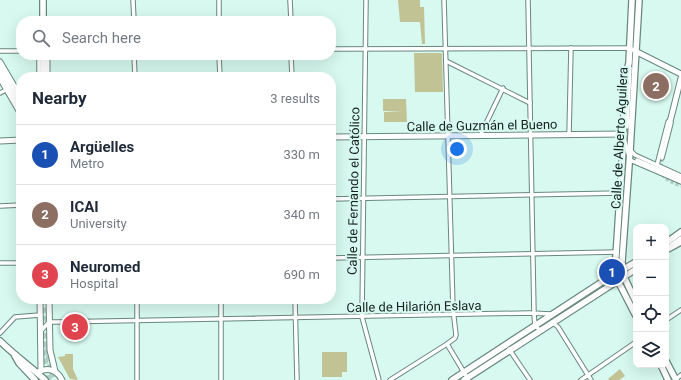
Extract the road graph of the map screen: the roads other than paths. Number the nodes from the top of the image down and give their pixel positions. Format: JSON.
{"nodes":[{"id":1,"x":43,"y":0,"type":"edge"},
{"id":2,"x":133,"y":0,"type":"edge"},
{"id":3,"x":219,"y":0,"type":"edge"},
{"id":4,"x":290,"y":0,"type":"edge"},
{"id":5,"x":366,"y":0,"type":"edge"},
{"id":6,"x":444,"y":0,"type":"edge"},
{"id":7,"x":528,"y":0,"type":"edge"},
{"id":8,"x":632,"y":0,"type":"edge"},
{"id":9,"x":639,"y":0,"type":"edge"},
{"id":10,"x":42,"y":16,"type":"edge"},
{"id":11,"x":134,"y":16,"type":"edge"},
{"id":12,"x":219,"y":16,"type":"edge"},
{"id":13,"x":291,"y":16,"type":"edge"},
{"id":14,"x":365,"y":48,"type":"junction"},
{"id":15,"x":446,"y":48,"type":"junction"},
{"id":16,"x":528,"y":48,"type":"junction"},
{"id":17,"x":571,"y":48,"type":"junction"},
{"id":18,"x":336,"y":49,"type":"edge"},
{"id":19,"x":632,"y":50,"type":"junction"},
{"id":20,"x":0,"y":51,"type":"edge"},
{"id":21,"x":16,"y":51,"type":"edge"},
{"id":22,"x":39,"y":60,"type":"edge"},
{"id":23,"x":43,"y":60,"type":"edge"},
{"id":24,"x":47,"y":60,"type":"edge"},
{"id":25,"x":134,"y":60,"type":"edge"},
{"id":26,"x":219,"y":60,"type":"edge"},
{"id":27,"x":291,"y":60,"type":"edge"},
{"id":28,"x":446,"y":61,"type":"junction"},
{"id":29,"x":0,"y":62,"type":"edge"},
{"id":30,"x":629,"y":63,"type":"junction"},
{"id":31,"x":0,"y":70,"type":"edge"},
{"id":32,"x":39,"y":72,"type":"edge"},
{"id":33,"x":43,"y":72,"type":"edge"},
{"id":34,"x":47,"y":72,"type":"edge"},
{"id":35,"x":135,"y":72,"type":"edge"},
{"id":36,"x":220,"y":72,"type":"edge"},
{"id":37,"x":292,"y":72,"type":"edge"},
{"id":38,"x":681,"y":74,"type":"edge"},
{"id":39,"x":0,"y":78,"type":"edge"},
{"id":40,"x":681,"y":78,"type":"edge"},
{"id":41,"x":502,"y":88,"type":"junction"},
{"id":42,"x":16,"y":89,"type":"edge"},
{"id":43,"x":6,"y":90,"type":"junction"},
{"id":44,"x":0,"y":93,"type":"edge"},
{"id":45,"x":16,"y":97,"type":"edge"},
{"id":46,"x":530,"y":103,"type":"junction"},
{"id":47,"x":16,"y":106,"type":"edge"},
{"id":48,"x":671,"y":118,"type":"junction"},
{"id":49,"x":629,"y":128,"type":"junction"},
{"id":50,"x":624,"y":134,"type":"junction"},
{"id":51,"x":530,"y":135,"type":"junction"},
{"id":52,"x":569,"y":135,"type":"junction"},
{"id":53,"x":448,"y":136,"type":"junction"},
{"id":54,"x":480,"y":136,"type":"junction"},
{"id":55,"x":336,"y":137,"type":"edge"},
{"id":56,"x":364,"y":138,"type":"junction"},
{"id":57,"x":0,"y":140,"type":"edge"},
{"id":58,"x":16,"y":140,"type":"edge"},
{"id":59,"x":626,"y":145,"type":"junction"},
{"id":60,"x":630,"y":151,"type":"junction"},
{"id":61,"x":662,"y":158,"type":"tunnel mouth"},
{"id":62,"x":630,"y":160,"type":"junction"},
{"id":63,"x":636,"y":160,"type":"dead end"},
{"id":64,"x":657,"y":166,"type":"junction"},
{"id":65,"x":681,"y":179,"type":"edge"},
{"id":66,"x":621,"y":193,"type":"junction"},
{"id":67,"x":531,"y":194,"type":"junction"},
{"id":68,"x":450,"y":196,"type":"junction"},
{"id":69,"x":364,"y":198,"type":"junction"},
{"id":70,"x":336,"y":199,"type":"edge"},
{"id":71,"x":16,"y":205,"type":"edge"},
{"id":72,"x":0,"y":206,"type":"edge"},
{"id":73,"x":681,"y":232,"type":"edge"},
{"id":74,"x":669,"y":241,"type":"edge"},
{"id":75,"x":681,"y":243,"type":"edge"},
{"id":76,"x":669,"y":249,"type":"edge"},
{"id":77,"x":617,"y":252,"type":"junction"},
{"id":78,"x":533,"y":254,"type":"junction"},
{"id":79,"x":452,"y":255,"type":"junction"},
{"id":80,"x":363,"y":257,"type":"junction"},
{"id":81,"x":336,"y":258,"type":"edge"},
{"id":82,"x":0,"y":263,"type":"edge"},
{"id":83,"x":16,"y":263,"type":"edge"},
{"id":84,"x":633,"y":265,"type":"edge"},
{"id":85,"x":633,"y":270,"type":"edge"},
{"id":86,"x":624,"y":273,"type":"junction"},
{"id":87,"x":617,"y":277,"type":"junction"},
{"id":88,"x":634,"y":296,"type":"edge"},
{"id":89,"x":40,"y":304,"type":"edge"},
{"id":90,"x":49,"y":304,"type":"edge"},
{"id":91,"x":137,"y":304,"type":"edge"},
{"id":92,"x":221,"y":304,"type":"edge"},
{"id":93,"x":295,"y":304,"type":"edge"},
{"id":94,"x":633,"y":310,"type":"edge"},
{"id":95,"x":681,"y":310,"type":"edge"},
{"id":96,"x":534,"y":314,"type":"junction"},
{"id":97,"x":553,"y":314,"type":"junction"},
{"id":98,"x":40,"y":315,"type":"junction"},
{"id":99,"x":454,"y":315,"type":"junction"},
{"id":100,"x":362,"y":317,"type":"junction"},
{"id":101,"x":295,"y":318,"type":"junction"},
{"id":102,"x":669,"y":318,"type":"edge"},
{"id":103,"x":221,"y":319,"type":"junction"},
{"id":104,"x":137,"y":321,"type":"junction"},
{"id":105,"x":49,"y":322,"type":"junction"},
{"id":106,"x":552,"y":322,"type":"junction"},
{"id":107,"x":537,"y":328,"type":"junction"},
{"id":108,"x":40,"y":332,"type":"junction"},
{"id":109,"x":0,"y":333,"type":"edge"},
{"id":110,"x":0,"y":341,"type":"edge"},
{"id":111,"x":447,"y":344,"type":"junction"},
{"id":112,"x":633,"y":344,"type":"edge"},
{"id":113,"x":508,"y":348,"type":"junction"},
{"id":114,"x":14,"y":354,"type":"junction"},
{"id":115,"x":669,"y":367,"type":"edge"},
{"id":116,"x":662,"y":368,"type":"edge"},
{"id":117,"x":55,"y":371,"type":"junction"},
{"id":118,"x":39,"y":372,"type":"junction"},
{"id":119,"x":588,"y":375,"type":"junction"},
{"id":120,"x":681,"y":375,"type":"edge"},
{"id":121,"x":466,"y":378,"type":"edge"},
{"id":122,"x":33,"y":380,"type":"edge"},
{"id":123,"x":45,"y":380,"type":"edge"},
{"id":124,"x":62,"y":380,"type":"edge"},
{"id":125,"x":137,"y":380,"type":"edge"},
{"id":126,"x":221,"y":380,"type":"edge"},
{"id":127,"x":297,"y":380,"type":"edge"},
{"id":128,"x":379,"y":380,"type":"edge"},
{"id":129,"x":390,"y":380,"type":"edge"},
{"id":130,"x":452,"y":380,"type":"edge"},
{"id":131,"x":530,"y":380,"type":"edge"},
{"id":132,"x":582,"y":380,"type":"edge"},
{"id":133,"x":591,"y":380,"type":"edge"},
{"id":134,"x":668,"y":380,"type":"edge"},
{"id":135,"x":675,"y":380,"type":"edge"}],
"edges":[{"from":1,"to":10,"type":"main road"},
{"from":2,"to":11,"type":"street"},
{"from":3,"to":12,"type":"street"},
{"from":4,"to":13,"type":"street"},
{"from":5,"to":14,"type":"street","name":"Calle de Fernando el Católico"},
{"from":6,"to":15,"type":"street"},
{"from":7,"to":16,"type":"street"},
{"from":8,"to":19,"type":"main road","name":"Calle de Alberto Aguilera"},
{"from":9,"to":19,"type":"main road","name":"Calle de Alberto Aguilera"},
{"from":14,"to":15,"type":"street"},
{"from":14,"to":18,"type":"street"},
{"from":14,"to":56,"type":"street","name":"Calle de Fernando el Católico"},
{"from":15,"to":16,"type":"street"},
{"from":15,"to":28,"type":"street"},
{"from":16,"to":17,"type":"street"},
{"from":16,"to":46,"type":"street"},
{"from":17,"to":19,"type":"street"},
{"from":17,"to":52,"type":"street"},
{"from":19,"to":30,"type":"main road","name":"Calle de Alberto Aguilera"},
{"from":19,"to":38,"type":"street"},
{"from":19,"to":49,"type":"main road","name":"Calle de Alberto Aguilera"},
{"from":20,"to":21,"type":"street"},
{"from":22,"to":32,"type":"street"},
{"from":23,"to":33,"type":"main road"},
{"from":24,"to":34,"type":"street"},
{"from":25,"to":35,"type":"street"},
{"from":26,"to":36,"type":"street"},
{"from":27,"to":37,"type":"street"},
{"from":28,"to":41,"type":"street"},
{"from":28,"to":53,"type":"street"},
{"from":29,"to":42,"type":"street"},
{"from":30,"to":49,"type":"street","name":"Calle de Alberto Aguilera"},
{"from":30,"to":50,"type":"main road","name":"Calle de Alberto Aguilera"},
{"from":31,"to":45,"type":"main road"},
{"from":39,"to":43,"type":"street"},
{"from":40,"to":48,"type":"street"},
{"from":41,"to":46,"type":"street"},
{"from":41,"to":54,"type":"street"},
{"from":43,"to":44,"type":"street"},
{"from":43,"to":47,"type":"street"},
{"from":46,"to":51,"type":"street"},
{"from":48,"to":61,"type":"street"},
{"from":48,"to":64,"type":"street"},
{"from":49,"to":50,"type":"street","name":"Calle de Guzmán el Bueno"},
{"from":49,"to":60,"type":"main road","name":"Calle de Alberto Aguilera"},
{"from":50,"to":52,"type":"street","name":"Calle de Guzmán el Bueno"},
{"from":50,"to":59,"type":"street"},
{"from":50,"to":66,"type":"main road","name":"Calle de Alberto Aguilera"},
{"from":51,"to":52,"type":"street","name":"Calle de Guzmán el Bueno"},
{"from":51,"to":54,"type":"street","name":"Calle de Guzmán el Bueno"},
{"from":51,"to":67,"type":"street"},
{"from":53,"to":54,"type":"street","name":"Calle de Guzmán el Bueno"},
{"from":53,"to":56,"type":"street","name":"Calle de Guzmán el Bueno"},
{"from":53,"to":68,"type":"street"},
{"from":55,"to":56,"type":"street","name":"Calle de Guzmán el Bueno"},
{"from":56,"to":69,"type":"street","name":"Calle de Fernando el Católico"},
{"from":57,"to":58,"type":"street"},
{"from":59,"to":60,"type":"street"},
{"from":59,"to":62,"type":"street"},
{"from":60,"to":62,"type":"main road","name":"Calle de Alberto Aguilera"},
{"from":60,"to":64,"type":"street"},
{"from":62,"to":65,"type":"street"},
{"from":62,"to":86,"type":"main road","name":"Calle de Alberto Aguilera"},
{"from":63,"to":65,"type":"street"},
{"from":64,"to":65,"type":"street"},
{"from":66,"to":67,"type":"street"},
{"from":66,"to":77,"type":"main road","name":"Calle de Alberto Aguilera"},
{"from":67,"to":68,"type":"street"},
{"from":67,"to":78,"type":"street"},
{"from":68,"to":69,"type":"street"},
{"from":68,"to":79,"type":"street"},
{"from":69,"to":70,"type":"street"},
{"from":69,"to":80,"type":"street","name":"Calle de Fernando el Católico"},
{"from":71,"to":72,"type":"street"},
{"from":73,"to":74,"type":"main road"},
{"from":75,"to":76,"type":"main road"},
{"from":77,"to":78,"type":"street"},
{"from":77,"to":87,"type":"main road","name":"Calle de Alberto Aguilera"},
{"from":78,"to":79,"type":"street"},
{"from":78,"to":96,"type":"street"},
{"from":79,"to":80,"type":"street"},
{"from":79,"to":99,"type":"street"},
{"from":80,"to":81,"type":"street"},
{"from":80,"to":100,"type":"street","name":"Calle de Fernando el Católico"},
{"from":82,"to":83,"type":"street"},
{"from":84,"to":86,"type":"main road"},
{"from":85,"to":86,"type":"main road"},
{"from":86,"to":87,"type":"main road"},
{"from":86,"to":88,"type":"main road"},
{"from":87,"to":94,"type":"main road"},
{"from":87,"to":97,"type":"main road"},
{"from":87,"to":106,"type":"main road"},
{"from":89,"to":98,"type":"street"},
{"from":90,"to":105,"type":"street"},
{"from":91,"to":104,"type":"street"},
{"from":92,"to":103,"type":"street"},
{"from":93,"to":101,"type":"street"},
{"from":95,"to":102,"type":"street"},
{"from":96,"to":97,"type":"street","name":"Calle de Hilarión Eslava"},
{"from":96,"to":99,"type":"street","name":"Calle de Hilarión Eslava"},
{"from":96,"to":107,"type":"street"},
{"from":97,"to":107,"type":"main road"},
{"from":98,"to":108,"type":"street"},
{"from":98,"to":109,"type":"street"},
{"from":99,"to":100,"type":"street","name":"Calle de Hilarión Eslava"},
{"from":99,"to":111,"type":"street"},
{"from":100,"to":101,"type":"street","name":"Calle de Hilarión Eslava"},
{"from":100,"to":128,"type":"street","name":"Calle de Fernando el Católico"},
{"from":101,"to":103,"type":"street","name":"Calle de Hilarión Eslava"},
{"from":101,"to":127,"type":"street"},
{"from":103,"to":104,"type":"street","name":"Calle de Hilarión Eslava"},
{"from":103,"to":126,"type":"street"},
{"from":104,"to":105,"type":"street","name":"Calle de Hilarión Eslava"},
{"from":104,"to":125,"type":"street"},
{"from":105,"to":108,"type":"street"},
{"from":105,"to":117,"type":"street"},
{"from":106,"to":107,"type":"main road"},
{"from":106,"to":119,"type":"street"},
{"from":107,"to":113,"type":"main road"},
{"from":108,"to":118,"type":"street"},
{"from":110,"to":114,"type":"main road"},
{"from":111,"to":121,"type":"street"},
{"from":111,"to":129,"type":"street"},
{"from":112,"to":119,"type":"street"},
{"from":113,"to":121,"type":"main road"},
{"from":113,"to":131,"type":"street"},
{"from":114,"to":118,"type":"main road"},
{"from":114,"to":122,"type":"main road"},
{"from":115,"to":135,"type":"main road"},
{"from":116,"to":134,"type":"main road"},
{"from":117,"to":118,"type":"street"},
{"from":117,"to":124,"type":"street"},
{"from":118,"to":122,"type":"street"},
{"from":118,"to":123,"type":"main road"},
{"from":119,"to":132,"type":"street"},
{"from":119,"to":133,"type":"street"},
{"from":120,"to":135,"type":"street"},
{"from":121,"to":130,"type":"main road"}]}
